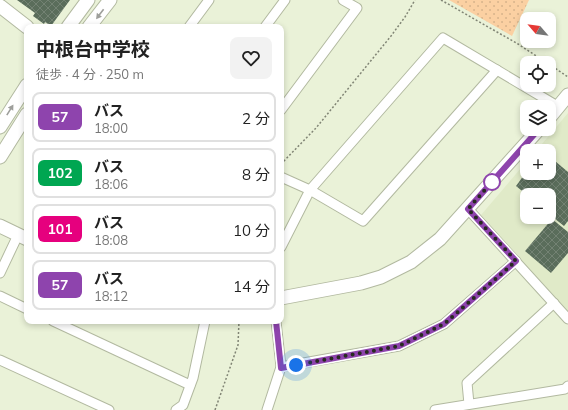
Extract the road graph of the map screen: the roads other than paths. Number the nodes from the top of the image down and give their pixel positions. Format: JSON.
{"nodes":[{"id":1,"x":88,"y":0,"type":"edge"},
{"id":2,"x":110,"y":0,"type":"edge"},
{"id":3,"x":209,"y":0,"type":"edge"},
{"id":4,"x":285,"y":0,"type":"edge"},
{"id":5,"x":343,"y":0,"type":"edge"},
{"id":6,"x":0,"y":6,"type":"edge"},
{"id":7,"x":70,"y":24,"type":"edge"},
{"id":8,"x":91,"y":24,"type":"edge"},
{"id":9,"x":191,"y":24,"type":"edge"},
{"id":10,"x":267,"y":24,"type":"edge"},
{"id":11,"x":24,"y":25,"type":"edge"},
{"id":12,"x":497,"y":70,"type":"junction"},
{"id":13,"x":24,"y":90,"type":"edge"},
{"id":14,"x":568,"y":95,"type":"edge"},
{"id":15,"x":284,"y":106,"type":"edge"},
{"id":16,"x":559,"y":107,"type":"junction"},
{"id":17,"x":556,"y":110,"type":"edge"},
{"id":18,"x":24,"y":119,"type":"edge"},
{"id":19,"x":0,"y":126,"type":"edge"},
{"id":20,"x":533,"y":136,"type":"edge"},
{"id":21,"x":0,"y":157,"type":"edge"},
{"id":22,"x":284,"y":178,"type":"edge"},
{"id":23,"x":310,"y":190,"type":"junction"},
{"id":24,"x":468,"y":209,"type":"junction"},
{"id":25,"x":0,"y":226,"type":"edge"},
{"id":26,"x":23,"y":237,"type":"edge"},
{"id":27,"x":284,"y":241,"type":"edge"},
{"id":28,"x":516,"y":261,"type":"junction"},
{"id":29,"x":0,"y":273,"type":"edge"},
{"id":30,"x":0,"y":296,"type":"edge"},
{"id":31,"x":284,"y":297,"type":"edge"},
{"id":32,"x":554,"y":303,"type":"junction"},
{"id":33,"x":24,"y":308,"type":"edge"},
{"id":34,"x":568,"y":319,"type":"edge"},
{"id":35,"x":59,"y":324,"type":"edge"},
{"id":36,"x":204,"y":324,"type":"edge"},
{"id":37,"x":276,"y":324,"type":"edge"},
{"id":38,"x":0,"y":360,"type":"edge"},
{"id":39,"x":281,"y":368,"type":"junction"},
{"id":40,"x":190,"y":385,"type":"junction"},
{"id":41,"x":568,"y":386,"type":"edge"},
{"id":42,"x":469,"y":404,"type":"junction"},
{"id":43,"x":109,"y":410,"type":"edge"},
{"id":44,"x":176,"y":410,"type":"edge"},
{"id":45,"x":267,"y":410,"type":"edge"},
{"id":46,"x":435,"y":410,"type":"edge"}],
"edges":[{"from":1,"to":7,"type":"street"},
{"from":2,"to":8,"type":"street","one_way":true},
{"from":3,"to":9,"type":"street"},
{"from":4,"to":10,"type":"street"},
{"from":5,"to":15,"type":"street"},
{"from":6,"to":11,"type":"street"},
{"from":12,"to":16,"type":"street"},
{"from":12,"to":23,"type":"street"},
{"from":12,"to":23,"type":"street"},
{"from":19,"to":13,"type":"street","one_way":true},
{"from":14,"to":16,"type":"street"},
{"from":16,"to":17,"type":"street"},
{"from":18,"to":21,"type":"street"},
{"from":20,"to":24,"type":"street"},
{"from":22,"to":23,"type":"street"},
{"from":23,"to":27,"type":"street"},
{"from":24,"to":28,"type":"street"},
{"from":24,"to":31,"type":"street"},
{"from":25,"to":26,"type":"street"},
{"from":26,"to":29,"type":"street"},
{"from":28,"to":32,"type":"street"},
{"from":28,"to":39,"type":"street"},
{"from":30,"to":33,"type":"street"},
{"from":32,"to":34,"type":"street"},
{"from":32,"to":42,"type":"street"},
{"from":35,"to":40,"type":"street"},
{"from":36,"to":40,"type":"street"},
{"from":37,"to":39,"type":"street"},
{"from":38,"to":43,"type":"street"},
{"from":39,"to":45,"type":"street"},
{"from":40,"to":44,"type":"street"},
{"from":41,"to":42,"type":"street"},
{"from":42,"to":46,"type":"street"}]}
